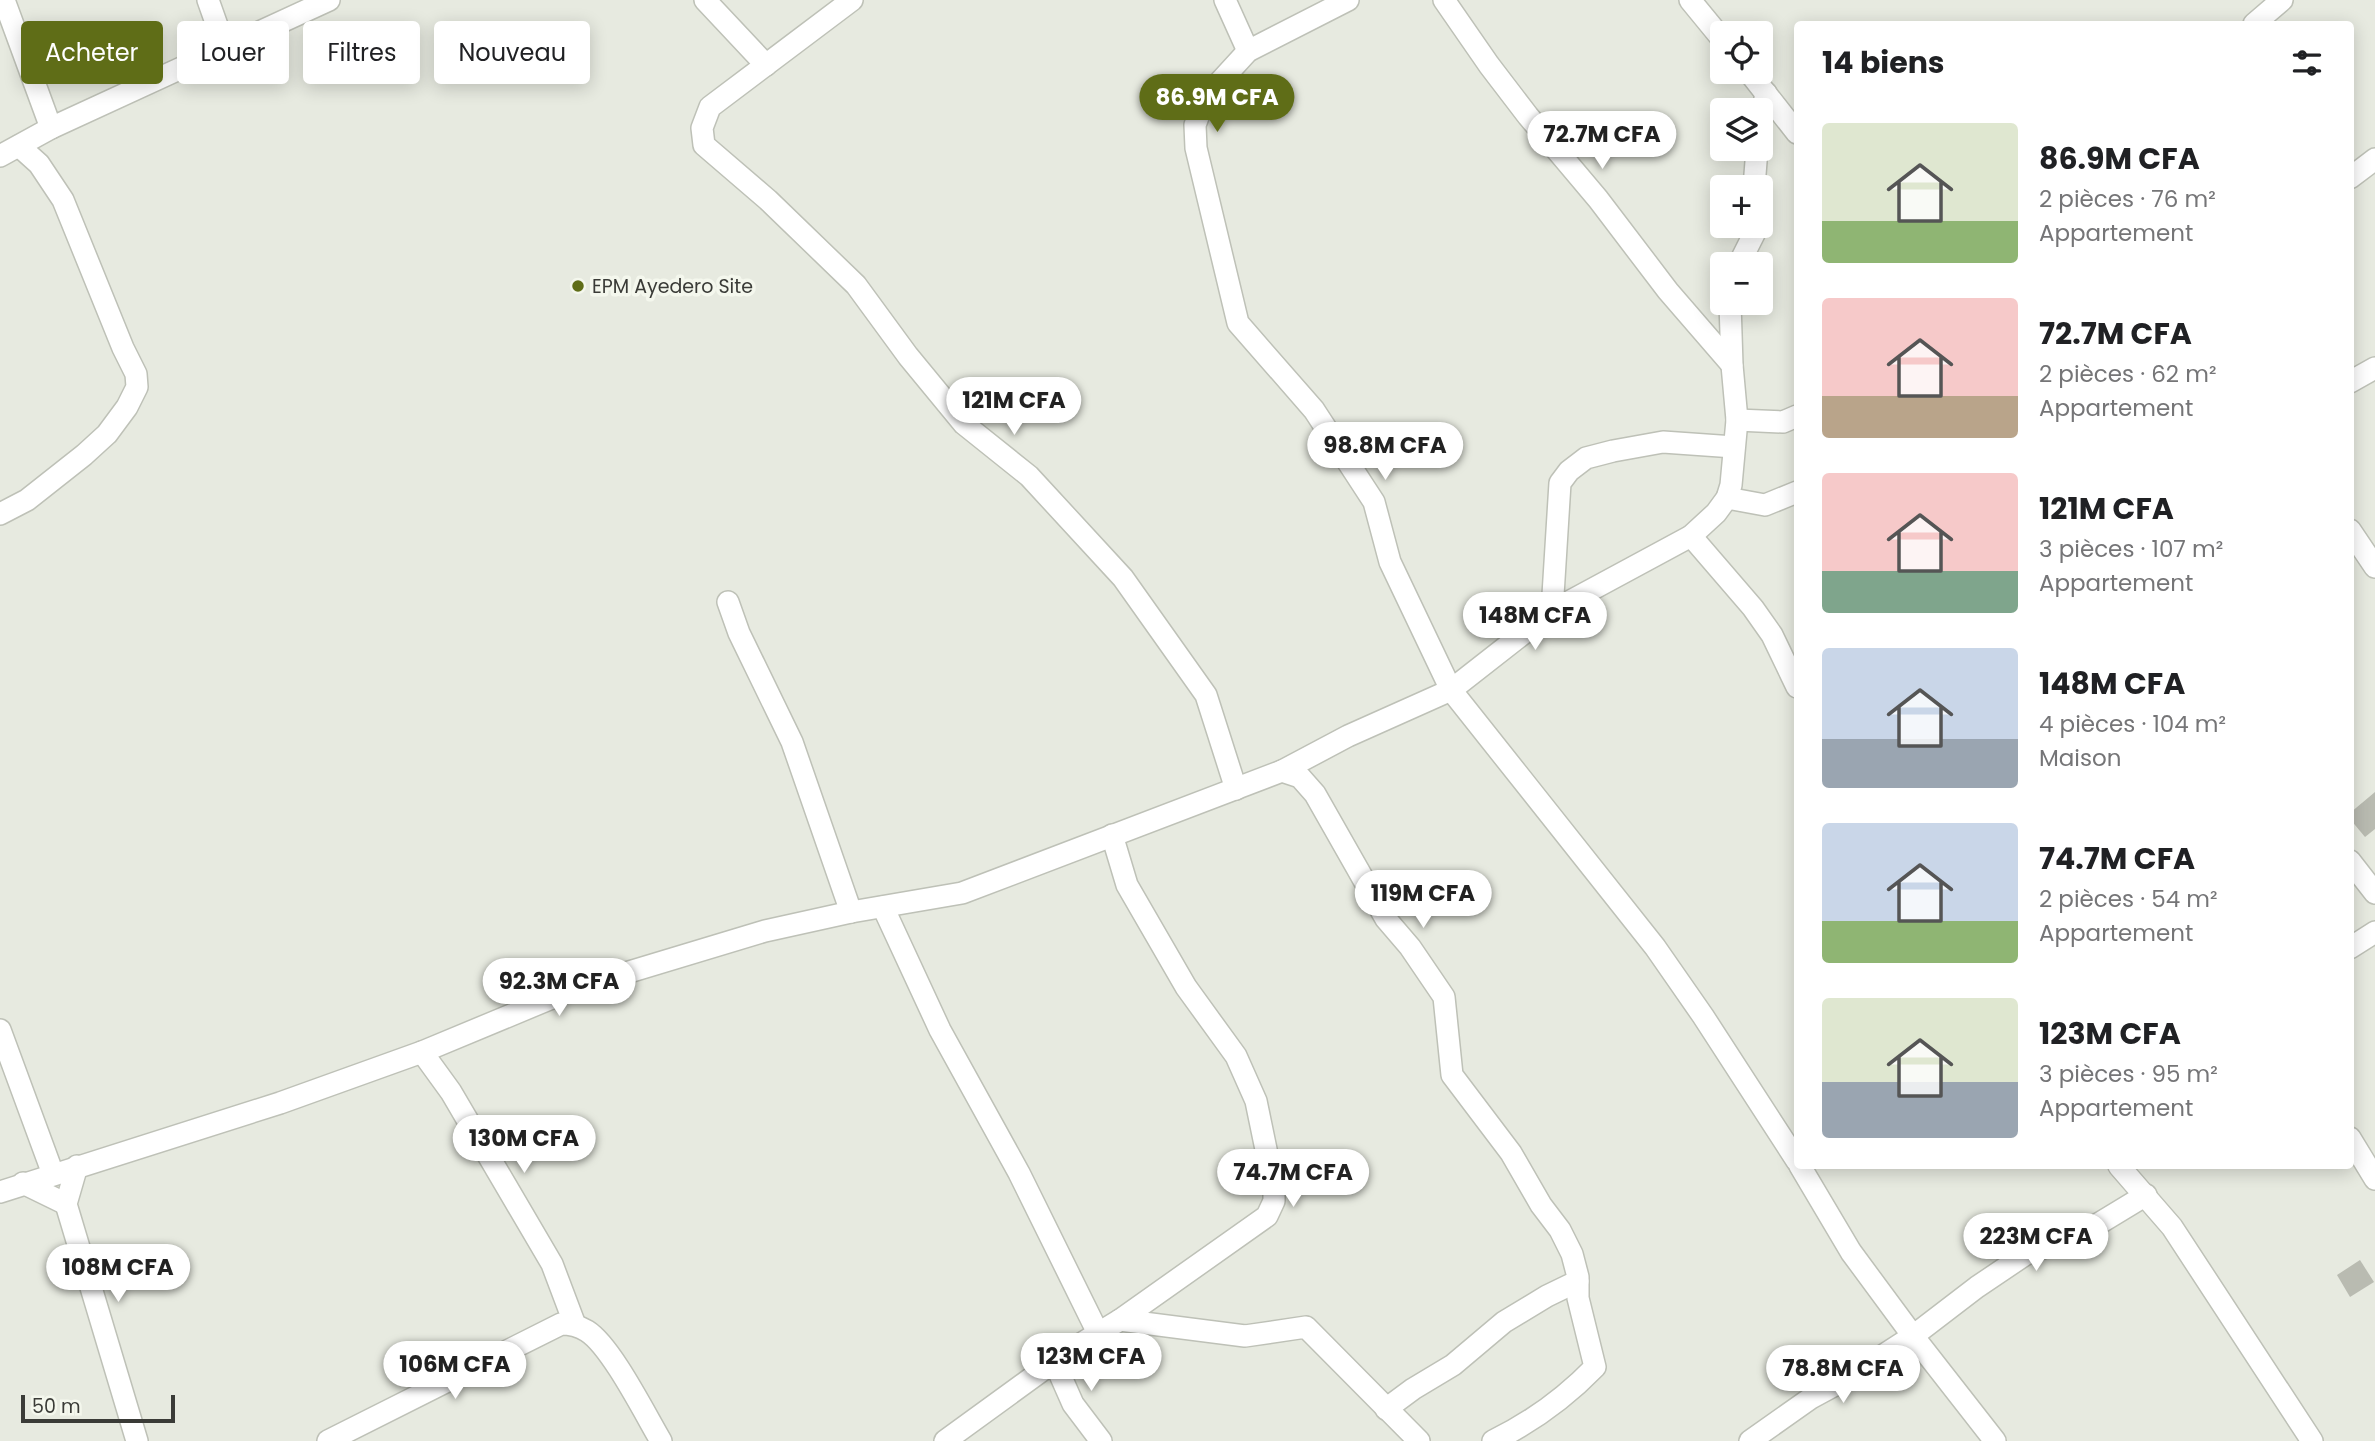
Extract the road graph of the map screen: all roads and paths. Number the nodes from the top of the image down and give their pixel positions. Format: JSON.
{"nodes":[{"id":1,"x":4,"y":0,"type":"edge"},
{"id":2,"x":208,"y":0,"type":"edge"},
{"id":3,"x":329,"y":0,"type":"edge"},
{"id":4,"x":705,"y":0,"type":"edge"},
{"id":5,"x":852,"y":0,"type":"edge"},
{"id":6,"x":1225,"y":0,"type":"edge"},
{"id":7,"x":1348,"y":0,"type":"edge"},
{"id":8,"x":1444,"y":0,"type":"edge"},
{"id":9,"x":1690,"y":0,"type":"edge"},
{"id":10,"x":2282,"y":0,"type":"edge"},
{"id":11,"x":215,"y":21,"type":"edge"},
{"id":12,"x":284,"y":21,"type":"edge"},
{"id":13,"x":2258,"y":21,"type":"edge"},
{"id":14,"x":1710,"y":24,"type":"edge"},
{"id":15,"x":1248,"y":51,"type":"junction"},
{"id":16,"x":766,"y":65,"type":"junction"},
{"id":17,"x":177,"y":70,"type":"edge"},
{"id":18,"x":1759,"y":84,"type":"edge"},
{"id":19,"x":1766,"y":93,"type":"junction"},
{"id":20,"x":1765,"y":98,"type":"edge"},
{"id":21,"x":51,"y":128,"type":"junction"},
{"id":22,"x":1794,"y":128,"type":"edge"},
{"id":23,"x":19,"y":146,"type":"junction"},
{"id":24,"x":0,"y":156,"type":"edge"},
{"id":25,"x":2375,"y":159,"type":"edge"},
{"id":26,"x":2354,"y":175,"type":"edge"},
{"id":27,"x":1730,"y":315,"type":"edge"},
{"id":28,"x":1732,"y":365,"type":"junction"},
{"id":29,"x":2375,"y":368,"type":"edge"},
{"id":30,"x":2354,"y":380,"type":"edge"},
{"id":31,"x":1794,"y":417,"type":"edge"},
{"id":32,"x":1737,"y":421,"type":"junction"},
{"id":33,"x":1734,"y":447,"type":"junction"},
{"id":34,"x":1794,"y":493,"type":"edge"},
{"id":35,"x":1727,"y":498,"type":"junction"},
{"id":36,"x":0,"y":514,"type":"edge"},
{"id":37,"x":1691,"y":536,"type":"junction"},
{"id":38,"x":2354,"y":536,"type":"edge"},
{"id":39,"x":2375,"y":567,"type":"edge"},
{"id":40,"x":728,"y":602,"type":"dead end"},
{"id":41,"x":1552,"y":611,"type":"junction"},
{"id":42,"x":1794,"y":681,"type":"edge"},
{"id":43,"x":1451,"y":690,"type":"junction"},
{"id":44,"x":1282,"y":771,"type":"junction"},
{"id":45,"x":1236,"y":789,"type":"junction"},
{"id":46,"x":1112,"y":835,"type":"junction"},
{"id":47,"x":2354,"y":866,"type":"edge"},
{"id":48,"x":2375,"y":893,"type":"edge"},
{"id":49,"x":883,"y":907,"type":"junction"},
{"id":50,"x":851,"y":912,"type":"junction"},
{"id":51,"x":2375,"y":932,"type":"edge"},
{"id":52,"x":2354,"y":945,"type":"edge"},
{"id":53,"x":0,"y":1030,"type":"edge"},
{"id":54,"x":422,"y":1052,"type":"junction"},
{"id":55,"x":2354,"y":1145,"type":"edge"},
{"id":56,"x":1794,"y":1156,"type":"edge"},
{"id":57,"x":78,"y":1167,"type":"junction"},
{"id":58,"x":1802,"y":1169,"type":"edge"},
{"id":59,"x":2122,"y":1169,"type":"edge"},
{"id":60,"x":53,"y":1174,"type":"junction"},
{"id":61,"x":2375,"y":1179,"type":"edge"},
{"id":62,"x":23,"y":1183,"type":"junction"},
{"id":63,"x":0,"y":1192,"type":"edge"},
{"id":64,"x":2146,"y":1195,"type":"junction"},
{"id":65,"x":66,"y":1204,"type":"junction"},
{"id":66,"x":1578,"y":1281,"type":"junction"},
{"id":67,"x":1120,"y":1320,"type":"junction"},
{"id":68,"x":575,"y":1325,"type":"junction"},
{"id":69,"x":1098,"y":1333,"type":"junction"},
{"id":70,"x":1913,"y":1336,"type":"junction"},
{"id":71,"x":1054,"y":1362,"type":"junction"},
{"id":72,"x":1386,"y":1409,"type":"junction"},
{"id":73,"x":137,"y":1441,"type":"edge"},
{"id":74,"x":328,"y":1441,"type":"edge"},
{"id":75,"x":661,"y":1441,"type":"edge"},
{"id":76,"x":946,"y":1441,"type":"edge"},
{"id":77,"x":1101,"y":1441,"type":"edge"},
{"id":78,"x":1419,"y":1441,"type":"edge"},
{"id":79,"x":1493,"y":1441,"type":"edge"},
{"id":80,"x":1750,"y":1441,"type":"edge"},
{"id":81,"x":1995,"y":1441,"type":"edge"},
{"id":82,"x":2312,"y":1441,"type":"edge"}],
"edges":[{"from":1,"to":21,"type":"street"},
{"from":2,"to":11,"type":"street"},
{"from":3,"to":12,"type":"street"},
{"from":4,"to":16,"type":"street"},
{"from":5,"to":16,"type":"street"},
{"from":6,"to":15,"type":"street"},
{"from":7,"to":15,"type":"street"},
{"from":8,"to":28,"type":"street"},
{"from":9,"to":14,"type":"street"},
{"from":10,"to":13,"type":"street"},
{"from":15,"to":43,"type":"street"},
{"from":16,"to":45,"type":"street"},
{"from":17,"to":21,"type":"street"},
{"from":18,"to":19,"type":"street"},
{"from":19,"to":20,"type":"street"},
{"from":19,"to":22,"type":"street"},
{"from":21,"to":23,"type":"street"},
{"from":23,"to":24,"type":"street"},
{"from":23,"to":36,"type":"street"},
{"from":25,"to":26,"type":"street"},
{"from":27,"to":28,"type":"street"},
{"from":28,"to":32,"type":"street"},
{"from":29,"to":30,"type":"street"},
{"from":31,"to":32,"type":"street"},
{"from":32,"to":33,"type":"street"},
{"from":33,"to":35,"type":"street"},
{"from":33,"to":41,"type":"street"},
{"from":34,"to":35,"type":"street"},
{"from":35,"to":37,"type":"street"},
{"from":37,"to":41,"type":"street"},
{"from":37,"to":42,"type":"street"},
{"from":38,"to":39,"type":"street"},
{"from":40,"to":50,"type":"street"},
{"from":41,"to":43,"type":"street"},
{"from":43,"to":44,"type":"street"},
{"from":43,"to":56,"type":"street"},
{"from":44,"to":45,"type":"street"},
{"from":44,"to":66,"type":"street"},
{"from":45,"to":46,"type":"street"},
{"from":46,"to":49,"type":"street"},
{"from":46,"to":67,"type":"street"},
{"from":47,"to":48,"type":"street"},
{"from":49,"to":50,"type":"street"},
{"from":49,"to":69,"type":"street"},
{"from":50,"to":54,"type":"street"},
{"from":51,"to":52,"type":"street"},
{"from":53,"to":60,"type":"street"},
{"from":54,"to":57,"type":"street"},
{"from":54,"to":68,"type":"street"},
{"from":55,"to":61,"type":"street"},
{"from":57,"to":60,"type":"street"},
{"from":57,"to":65,"type":"street"},
{"from":58,"to":70,"type":"street"},
{"from":59,"to":64,"type":"street"},
{"from":60,"to":62,"type":"street"},
{"from":62,"to":63,"type":"street"},
{"from":62,"to":65,"type":"street"},
{"from":64,"to":70,"type":"street"},
{"from":64,"to":82,"type":"street"},
{"from":65,"to":73,"type":"street"},
{"from":66,"to":72,"type":"street"},
{"from":66,"to":79,"type":"street"},
{"from":67,"to":69,"type":"street"},
{"from":67,"to":72,"type":"street"},
{"from":68,"to":74,"type":"street"},
{"from":68,"to":75,"type":"street"},
{"from":69,"to":71,"type":"street"},
{"from":70,"to":80,"type":"street"},
{"from":70,"to":81,"type":"street"},
{"from":71,"to":76,"type":"street"},
{"from":71,"to":77,"type":"street"},
{"from":72,"to":78,"type":"street"}]}
